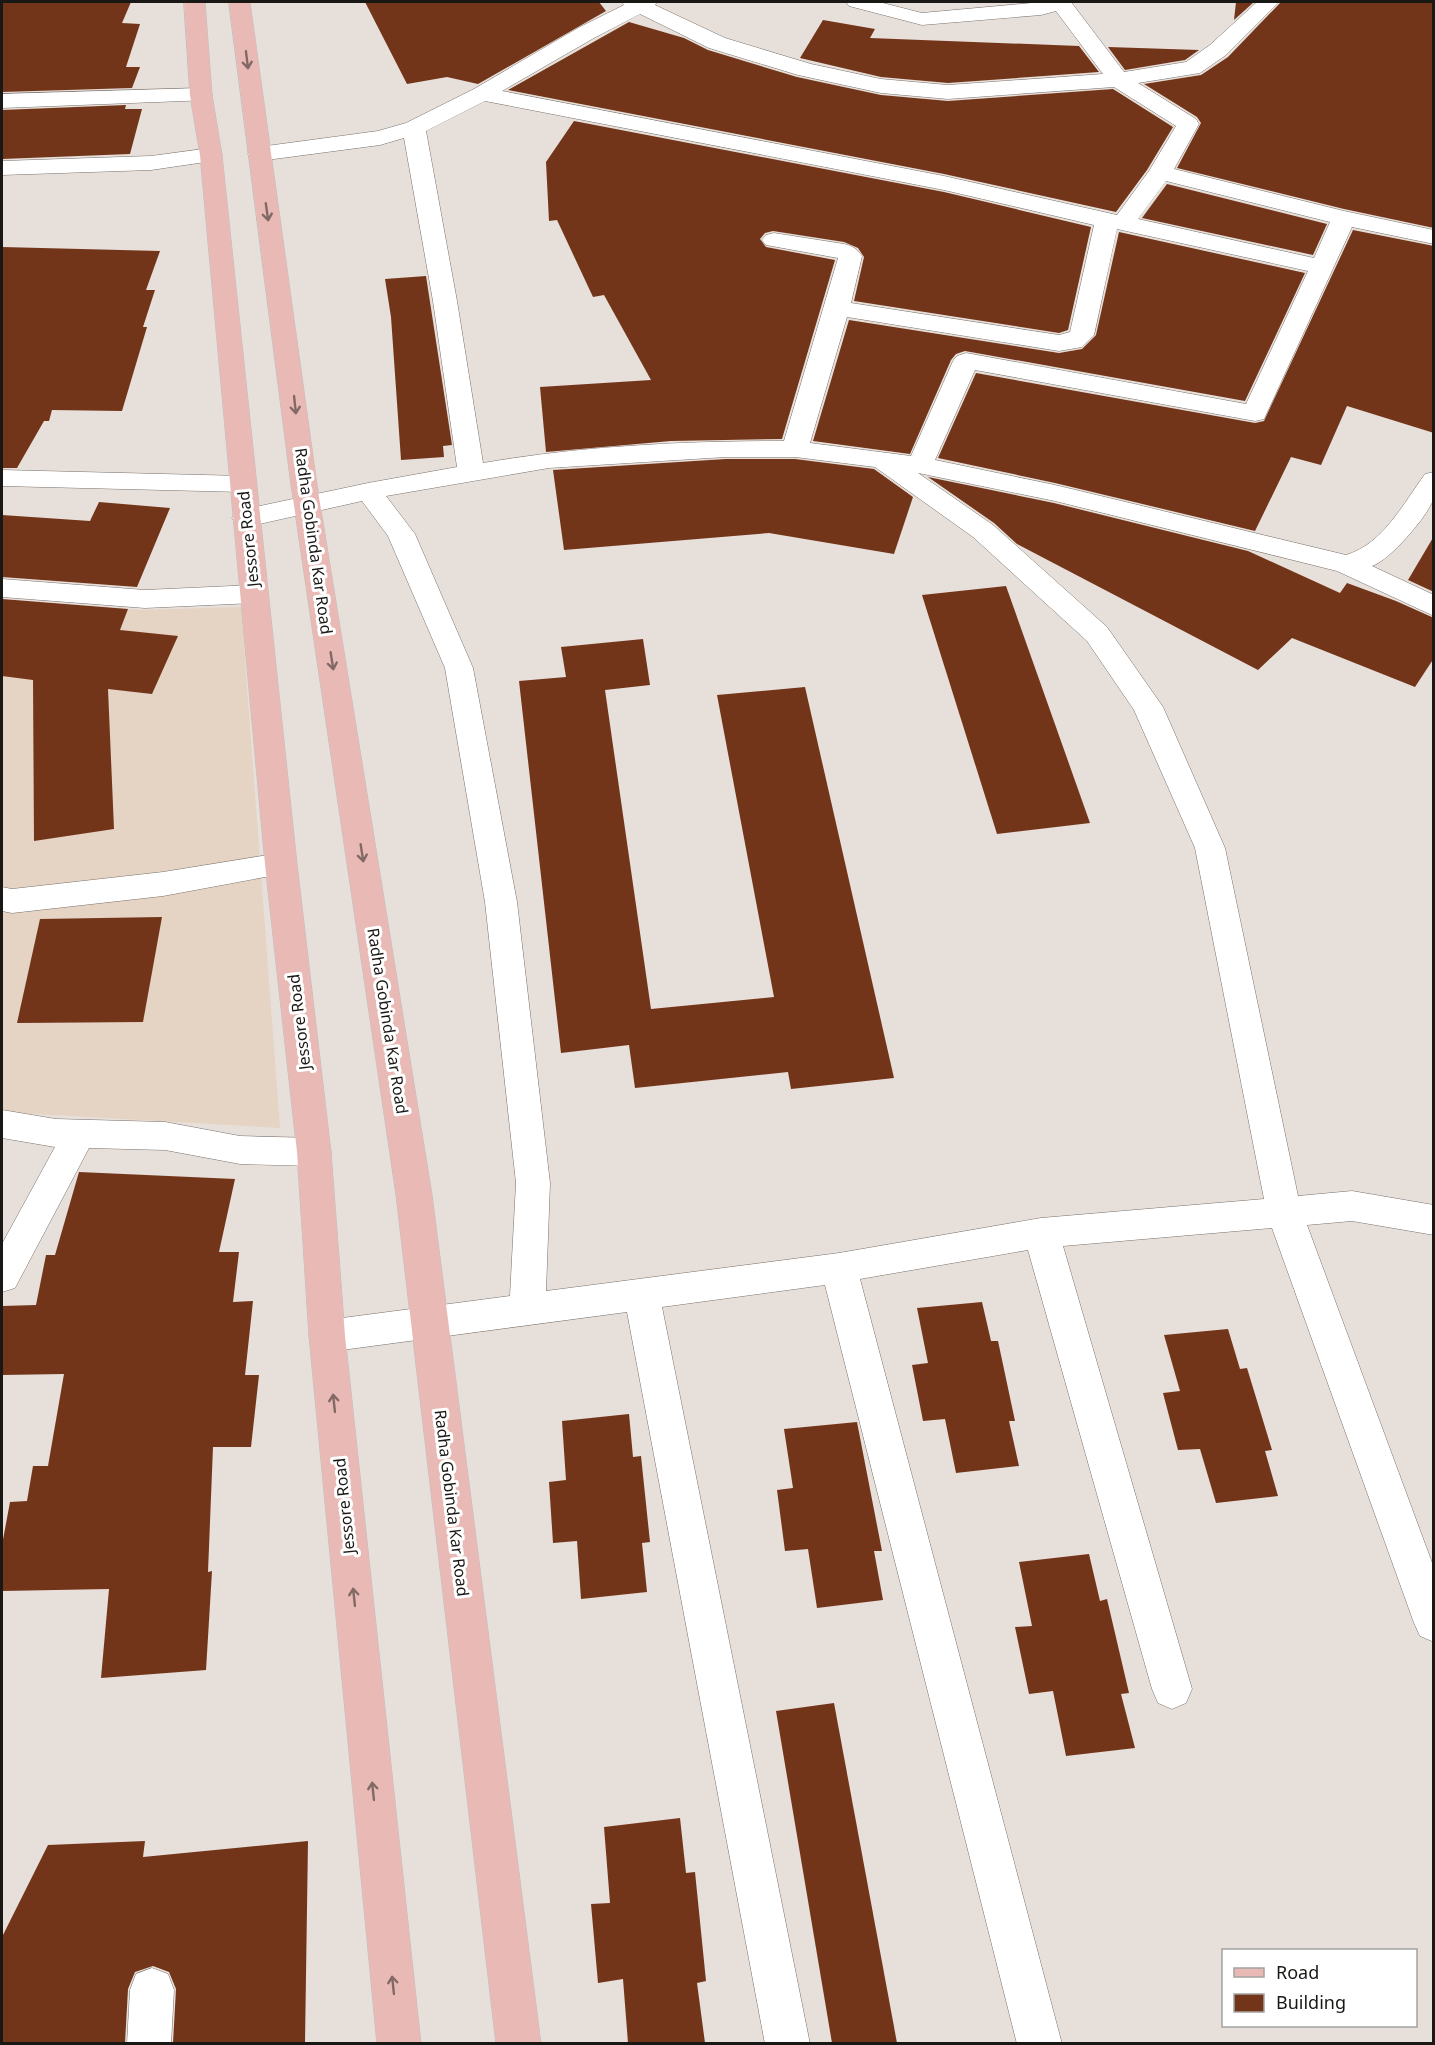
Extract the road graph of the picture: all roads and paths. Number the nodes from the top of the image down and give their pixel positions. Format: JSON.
{"nodes":[{"id":1,"x":194,"y":2,"type":"edge"},
{"id":2,"x":239,"y":2,"type":"edge"},
{"id":3,"x":856,"y":2,"type":"edge"},
{"id":4,"x":1060,"y":2,"type":"edge"},
{"id":5,"x":1269,"y":2,"type":"edge"},
{"id":6,"x":639,"y":3,"type":"edge"},
{"id":7,"x":1118,"y":80,"type":"junction"},
{"id":8,"x":482,"y":94,"type":"junction"},
{"id":9,"x":201,"y":95,"type":"junction"},
{"id":10,"x":2,"y":101,"type":"edge"},
{"id":11,"x":414,"y":128,"type":"junction"},
{"id":12,"x":259,"y":154,"type":"junction"},
{"id":13,"x":211,"y":155,"type":"junction"},
{"id":14,"x":2,"y":168,"type":"edge"},
{"id":15,"x":1160,"y":173,"type":"junction"},
{"id":16,"x":1344,"y":218,"type":"junction"},
{"id":17,"x":1115,"y":222,"type":"junction"},
{"id":18,"x":1434,"y":237,"type":"edge"},
{"id":19,"x":774,"y":240,"type":"dead end"},
{"id":20,"x":1322,"y":267,"type":"junction"},
{"id":21,"x":837,"y":308,"type":"junction"},
{"id":22,"x":795,"y":449,"type":"junction"},
{"id":23,"x":882,"y":460,"type":"junction"},
{"id":24,"x":920,"y":465,"type":"junction"},
{"id":25,"x":471,"y":473,"type":"junction"},
{"id":26,"x":2,"y":478,"type":"edge"},
{"id":27,"x":1434,"y":480,"type":"edge"},
{"id":28,"x":243,"y":484,"type":"junction"},
{"id":29,"x":368,"y":491,"type":"junction"},
{"id":30,"x":307,"y":506,"type":"junction"},
{"id":31,"x":246,"y":518,"type":"junction"},
{"id":32,"x":1346,"y":564,"type":"junction"},
{"id":33,"x":2,"y":588,"type":"edge"},
{"id":34,"x":254,"y":594,"type":"junction"},
{"id":35,"x":1434,"y":607,"type":"edge"},
{"id":36,"x":281,"y":864,"type":"junction"},
{"id":37,"x":2,"y":899,"type":"edge"},
{"id":38,"x":2,"y":1124,"type":"edge"},
{"id":39,"x":80,"y":1133,"type":"junction"},
{"id":40,"x":314,"y":1152,"type":"junction"},
{"id":41,"x":1284,"y":1210,"type":"junction"},
{"id":42,"x":1434,"y":1220,"type":"edge"},
{"id":43,"x":1041,"y":1233,"type":"junction"},
{"id":44,"x":839,"y":1268,"type":"junction"},
{"id":45,"x":2,"y":1277,"type":"edge"},
{"id":46,"x":642,"y":1295,"type":"junction"},
{"id":47,"x":527,"y":1310,"type":"junction"},
{"id":48,"x":430,"y":1323,"type":"junction"},
{"id":49,"x":327,"y":1336,"type":"junction"},
{"id":50,"x":1434,"y":1623,"type":"edge"},
{"id":51,"x":1172,"y":1689,"type":"dead end"},
{"id":52,"x":152,"y":1990,"type":"dead end"},
{"id":53,"x":149,"y":2043,"type":"edge"},
{"id":54,"x":399,"y":2043,"type":"edge"},
{"id":55,"x":519,"y":2043,"type":"edge"},
{"id":56,"x":788,"y":2043,"type":"edge"},
{"id":57,"x":1040,"y":2043,"type":"edge"}],
"edges":[{"from":1,"to":9,"type":"main road","name":"Jessore Road"},
{"from":2,"to":12,"type":"main road","name":"Radha Gobinda Kar Road","one_way":true},
{"from":3,"to":4,"type":"street"},
{"from":4,"to":7,"type":"street"},
{"from":5,"to":7,"type":"street"},
{"from":6,"to":7,"type":"street"},
{"from":6,"to":8,"type":"street"},
{"from":7,"to":15,"type":"street"},
{"from":8,"to":11,"type":"street"},
{"from":8,"to":17,"type":"street"},
{"from":9,"to":10,"type":"street"},
{"from":9,"to":13,"type":"main road","name":"Jessore Road"},
{"from":11,"to":12,"type":"street"},
{"from":11,"to":25,"type":"street"},
{"from":12,"to":30,"type":"main road","name":"Radha Gobinda Kar Road","one_way":true},
{"from":13,"to":14,"type":"street"},
{"from":13,"to":28,"type":"main road","name":"Jessore Road"},
{"from":15,"to":16,"type":"street"},
{"from":15,"to":17,"type":"street"},
{"from":16,"to":18,"type":"street"},
{"from":16,"to":20,"type":"street"},
{"from":17,"to":20,"type":"street"},
{"from":17,"to":21,"type":"street"},
{"from":19,"to":21,"type":"street"},
{"from":20,"to":24,"type":"street"},
{"from":21,"to":22,"type":"street"},
{"from":22,"to":23,"type":"street"},
{"from":22,"to":25,"type":"street"},
{"from":23,"to":24,"type":"street"},
{"from":23,"to":41,"type":"street"},
{"from":24,"to":32,"type":"street"},
{"from":25,"to":29,"type":"street"},
{"from":26,"to":28,"type":"street"},
{"from":27,"to":32,"type":"street"},
{"from":28,"to":31,"type":"main road","name":"Jessore Road"},
{"from":29,"to":30,"type":"street"},
{"from":29,"to":47,"type":"street"},
{"from":30,"to":31,"type":"street"},
{"from":30,"to":48,"type":"main road","name":"Radha Gobinda Kar Road","one_way":true},
{"from":31,"to":34,"type":"main road","name":"Jessore Road"},
{"from":32,"to":35,"type":"street"},
{"from":33,"to":34,"type":"street"},
{"from":34,"to":36,"type":"main road","name":"Jessore Road"},
{"from":36,"to":37,"type":"street"},
{"from":36,"to":40,"type":"main road","name":"Jessore Road"},
{"from":38,"to":39,"type":"street"},
{"from":39,"to":40,"type":"street"},
{"from":39,"to":45,"type":"street"},
{"from":40,"to":49,"type":"main road","name":"Jessore Road"},
{"from":41,"to":42,"type":"street"},
{"from":41,"to":43,"type":"street"},
{"from":41,"to":50,"type":"street"},
{"from":43,"to":44,"type":"street"},
{"from":43,"to":51,"type":"street"},
{"from":44,"to":46,"type":"street"},
{"from":44,"to":57,"type":"street"},
{"from":46,"to":47,"type":"street"},
{"from":46,"to":56,"type":"street"},
{"from":47,"to":48,"type":"street"},
{"from":48,"to":49,"type":"street"},
{"from":48,"to":55,"type":"main road","name":"Radha Gobinda Kar Road"},
{"from":54,"to":49,"type":"main road","name":"Jessore Road","one_way":true},
{"from":52,"to":53,"type":"street"}]}
